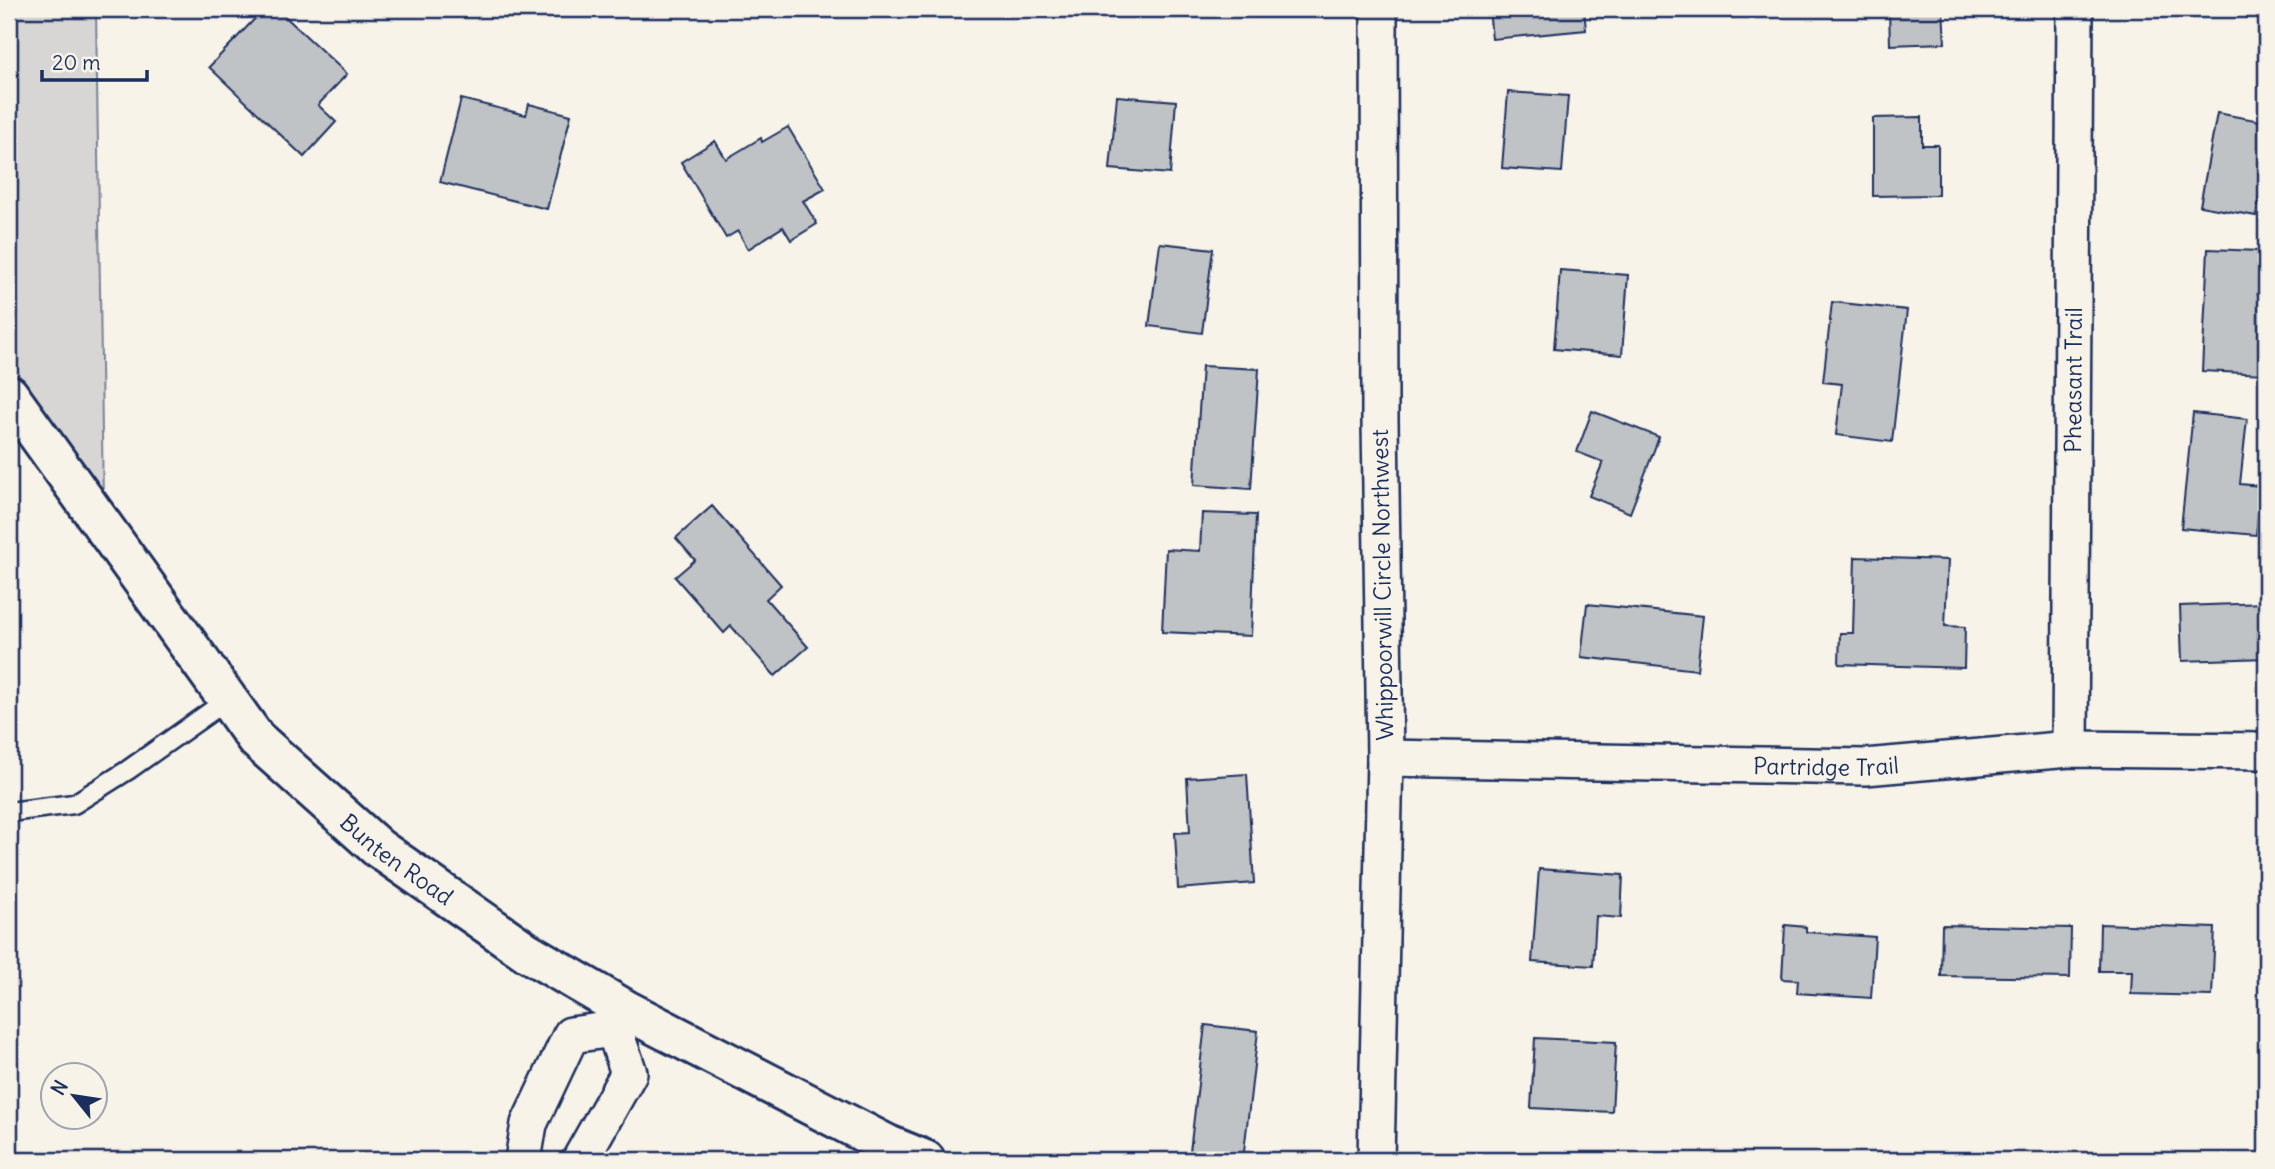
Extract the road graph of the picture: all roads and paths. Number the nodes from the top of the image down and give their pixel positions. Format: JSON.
{"nodes":[{"id":1,"x":1379,"y":9,"type":"edge"},
{"id":2,"x":2075,"y":9,"type":"edge"},
{"id":3,"x":9,"y":395,"type":"edge"},
{"id":4,"x":227,"y":700,"type":"junction"},
{"id":5,"x":2070,"y":749,"type":"junction"},
{"id":6,"x":2266,"y":751,"type":"edge"},
{"id":7,"x":1385,"y":758,"type":"junction"},
{"id":8,"x":9,"y":813,"type":"edge"},
{"id":9,"x":620,"y":1020,"type":"junction"},
{"id":10,"x":532,"y":1158,"type":"edge"},
{"id":11,"x":580,"y":1160,"type":"edge"},
{"id":12,"x":925,"y":1160,"type":"edge"},
{"id":13,"x":1377,"y":1160,"type":"edge"}],
"edges":[{"from":1,"to":7,"type":"street","name":"Whippoorwill Circle Northwest"},
{"from":2,"to":5,"type":"street","name":"Pheasant Trail"},
{"from":3,"to":4,"type":"street","name":"Bunten Road"},
{"from":4,"to":8,"type":"lane"},
{"from":4,"to":9,"type":"street","name":"Bunten Road"},
{"from":5,"to":6,"type":"street","name":"Partridge Trail"},
{"from":5,"to":7,"type":"street","name":"Partridge Trail"},
{"from":7,"to":13,"type":"street","name":"Whippoorwill Circle Northwest"},
{"from":9,"to":10,"type":"street"},
{"from":9,"to":11,"type":"street"},
{"from":9,"to":12,"type":"street","name":"Bunten Road"}]}
